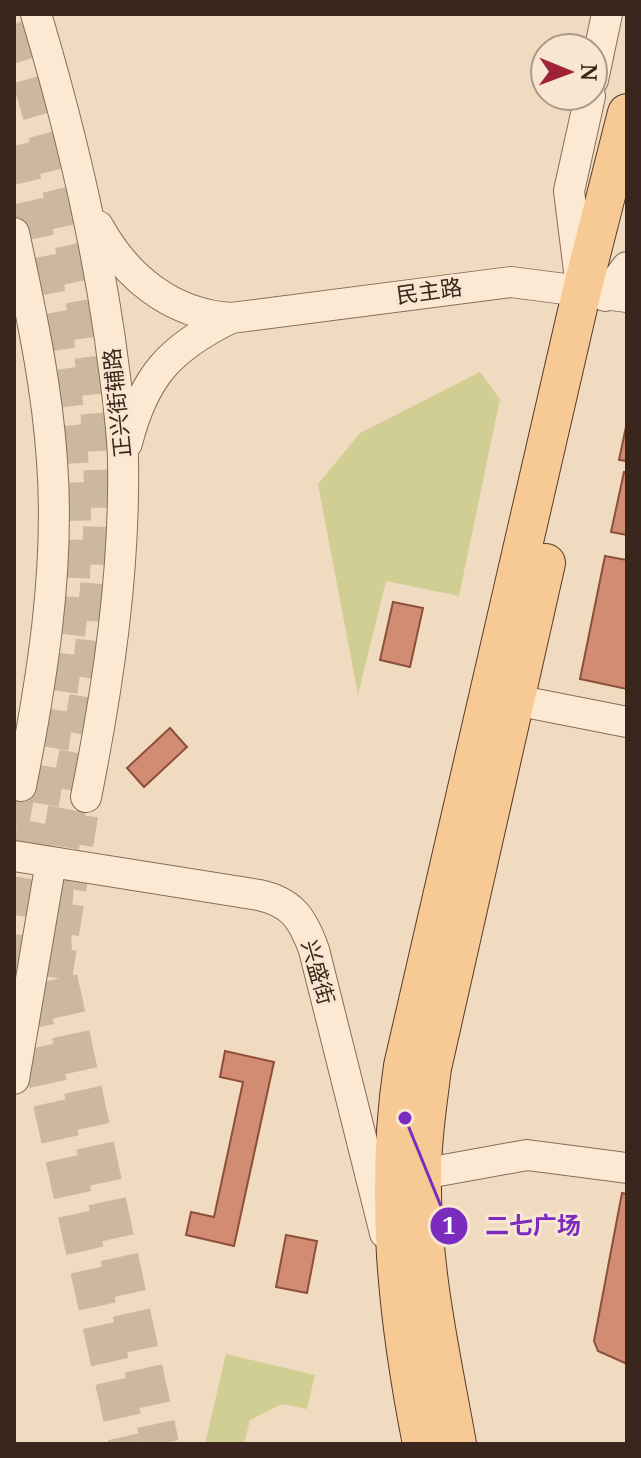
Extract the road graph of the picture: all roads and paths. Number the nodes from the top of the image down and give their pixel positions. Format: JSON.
{"nodes":[{"id":1,"x":36,"y":14,"type":"edge"},
{"id":2,"x":586,"y":112,"type":"edge"},
{"id":3,"x":627,"y":113,"type":"edge"},
{"id":4,"x":618,"y":205,"type":"edge"},
{"id":5,"x":88,"y":207,"type":"junction"},
{"id":6,"x":14,"y":233,"type":"edge"},
{"id":7,"x":610,"y":287,"type":"edge"},
{"id":8,"x":231,"y":318,"type":"junction"},
{"id":9,"x":123,"y":460,"type":"junction"},
{"id":10,"x":515,"y":700,"type":"junction"},
{"id":11,"x":627,"y":722,"type":"edge"},
{"id":12,"x":21,"y":786,"type":"dead end"},
{"id":13,"x":86,"y":797,"type":"tunnel mouth"},
{"id":14,"x":14,"y":856,"type":"edge"},
{"id":15,"x":51,"y":862,"type":"junction"},
{"id":16,"x":14,"y":1079,"type":"edge"},
{"id":17,"x":627,"y":1168,"type":"edge"},
{"id":18,"x":422,"y":1174,"type":"junction"},
{"id":19,"x":395,"y":1270,"type":"junction"},
{"id":20,"x":422,"y":1444,"type":"edge"},
{"id":21,"x":457,"y":1444,"type":"edge"}],
"edges":[{"from":1,"to":5,"type":"street","name":"正兴街辅路"},
{"from":2,"to":7,"type":"street"},
{"from":3,"to":4,"type":"main road"},
{"from":4,"to":7,"type":"main road"},
{"from":5,"to":8,"type":"street"},
{"from":5,"to":9,"type":"street","name":"正兴街辅路"},
{"from":6,"to":12,"type":"street"},
{"from":7,"to":8,"type":"street","name":"民主路"},
{"from":7,"to":10,"type":"main road"},
{"from":7,"to":19,"type":"main road"},
{"from":8,"to":9,"type":"street"},
{"from":9,"to":13,"type":"street","name":"正兴街辅路"},
{"from":10,"to":11,"type":"street"},
{"from":10,"to":18,"type":"main road"},
{"from":14,"to":15,"type":"street","name":"兴盛街"},
{"from":15,"to":16,"type":"street"},
{"from":15,"to":19,"type":"street","name":"兴盛街"},
{"from":17,"to":18,"type":"street"},
{"from":18,"to":21,"type":"main road"},
{"from":19,"to":20,"type":"main road"}]}
